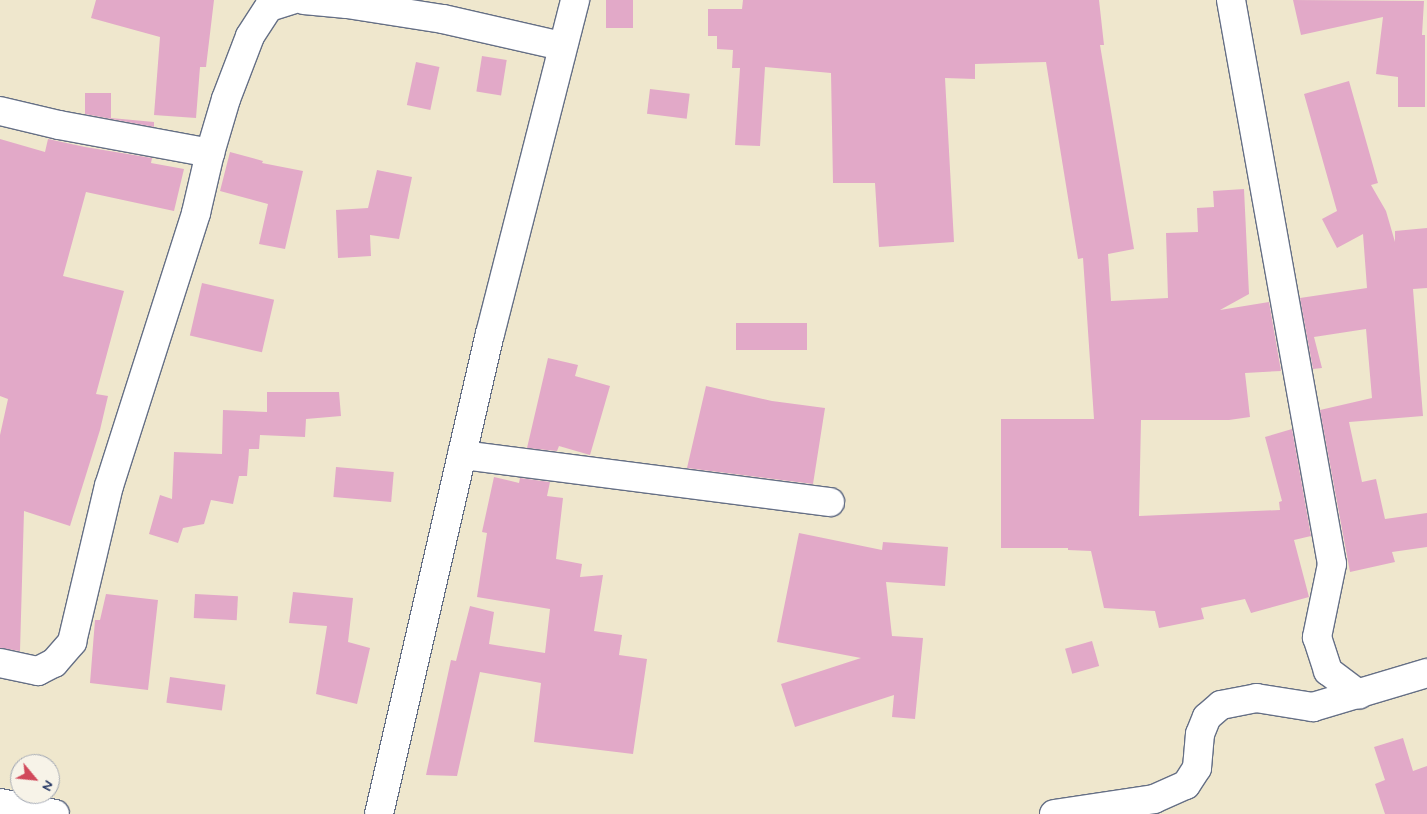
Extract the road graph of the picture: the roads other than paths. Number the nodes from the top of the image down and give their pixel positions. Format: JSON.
{"nodes":[{"id":1,"x":292,"y":0,"type":"edge"},
{"id":2,"x":304,"y":0,"type":"edge"},
{"id":3,"x":575,"y":0,"type":"edge"},
{"id":4,"x":1231,"y":0,"type":"edge"},
{"id":5,"x":562,"y":46,"type":"junction"},
{"id":6,"x":0,"y":111,"type":"edge"},
{"id":7,"x":210,"y":153,"type":"junction"},
{"id":8,"x":462,"y":455,"type":"junction"},
{"id":9,"x":830,"y":502,"type":"dead end"},
{"id":10,"x":0,"y":663,"type":"edge"},
{"id":11,"x":1427,"y":673,"type":"edge"},
{"id":12,"x":1359,"y":694,"type":"junction"},
{"id":13,"x":0,"y":803,"type":"edge"},
{"id":14,"x":55,"y":814,"type":"edge"},
{"id":15,"x":379,"y":814,"type":"edge"},
{"id":16,"x":1054,"y":814,"type":"edge"}],
"edges":[{"from":1,"to":7,"type":"street"},
{"from":2,"to":5,"type":"street"},
{"from":3,"to":5,"type":"street"},
{"from":4,"to":12,"type":"street"},
{"from":5,"to":8,"type":"street"},
{"from":6,"to":7,"type":"street"},
{"from":7,"to":10,"type":"street"},
{"from":8,"to":9,"type":"street"},
{"from":8,"to":15,"type":"street"},
{"from":11,"to":12,"type":"street"},
{"from":12,"to":16,"type":"street"},
{"from":13,"to":14,"type":"street"}]}
